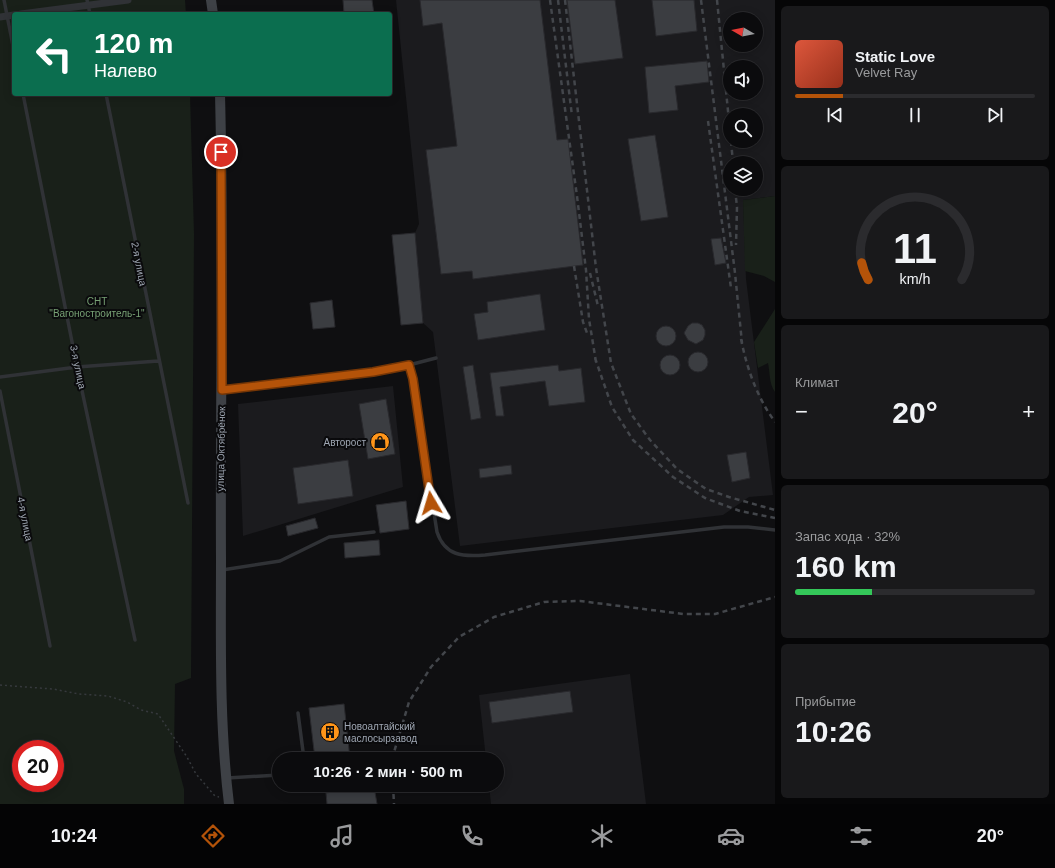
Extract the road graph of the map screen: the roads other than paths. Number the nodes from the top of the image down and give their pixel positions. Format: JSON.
{"nodes":[{"id":1,"x":4,"y":0,"type":"edge"},
{"id":2,"x":128,"y":0,"type":"edge"},
{"id":3,"x":211,"y":0,"type":"edge"},
{"id":4,"x":87,"y":3,"type":"edge"},
{"id":5,"x":33,"y":12,"type":"edge"},
{"id":6,"x":212,"y":12,"type":"edge"},
{"id":7,"x":7,"y":16,"type":"edge"},
{"id":8,"x":12,"y":40,"type":"edge"},
{"id":9,"x":23,"y":96,"type":"edge"},
{"id":10,"x":106,"y":96,"type":"edge"},
{"id":11,"x":220,"y":96,"type":"edge"},
{"id":12,"x":436,"y":358,"type":"dead end"},
{"id":13,"x":158,"y":360,"type":"junction"},
{"id":14,"x":409,"y":365,"type":"junction"},
{"id":15,"x":77,"y":367,"type":"junction"},
{"id":16,"x":0,"y":377,"type":"edge"},
{"id":17,"x":222,"y":390,"type":"junction"},
{"id":18,"x":0,"y":392,"type":"edge"},
{"id":19,"x":188,"y":503,"type":"dead end"},
{"id":20,"x":775,"y":530,"type":"edge"},
{"id":21,"x":374,"y":532,"type":"dead end"},
{"id":22,"x":221,"y":570,"type":"junction"},
{"id":23,"x":136,"y":640,"type":"dead end"},
{"id":24,"x":50,"y":646,"type":"dead end"},
{"id":25,"x":298,"y":714,"type":"dead end"},
{"id":26,"x":303,"y":752,"type":"edge"},
{"id":27,"x":272,"y":775,"type":"edge"},
{"id":28,"x":226,"y":778,"type":"junction"},
{"id":29,"x":229,"y":802,"type":"edge"}],
"edges":[{"from":1,"to":7,"type":"lane"},
{"from":2,"to":4,"type":"street"},
{"from":3,"to":6,"type":"street"},
{"from":4,"to":5,"type":"street"},
{"from":7,"to":8,"type":"lane"},
{"from":9,"to":15,"type":"lane","name":"3-я улица"},
{"from":10,"to":13,"type":"lane","name":"2-я улица"},
{"from":11,"to":17,"type":"street","name":"улица Октябрёнок"},
{"from":12,"to":14,"type":"lane"},
{"from":13,"to":15,"type":"lane"},
{"from":13,"to":19,"type":"lane","name":"2-я улица"},
{"from":14,"to":17,"type":"lane"},
{"from":14,"to":20,"type":"lane"},
{"from":15,"to":16,"type":"lane"},
{"from":15,"to":23,"type":"lane","name":"3-я улица"},
{"from":17,"to":22,"type":"street","name":"улица Октябрёнок"},
{"from":18,"to":24,"type":"lane","name":"4-я улица"},
{"from":21,"to":22,"type":"lane"},
{"from":22,"to":28,"type":"street","name":"улица Октябрёнок"},
{"from":25,"to":26,"type":"lane"},
{"from":27,"to":28,"type":"lane"},
{"from":28,"to":29,"type":"street","name":"улица Октябрёнок"}]}
